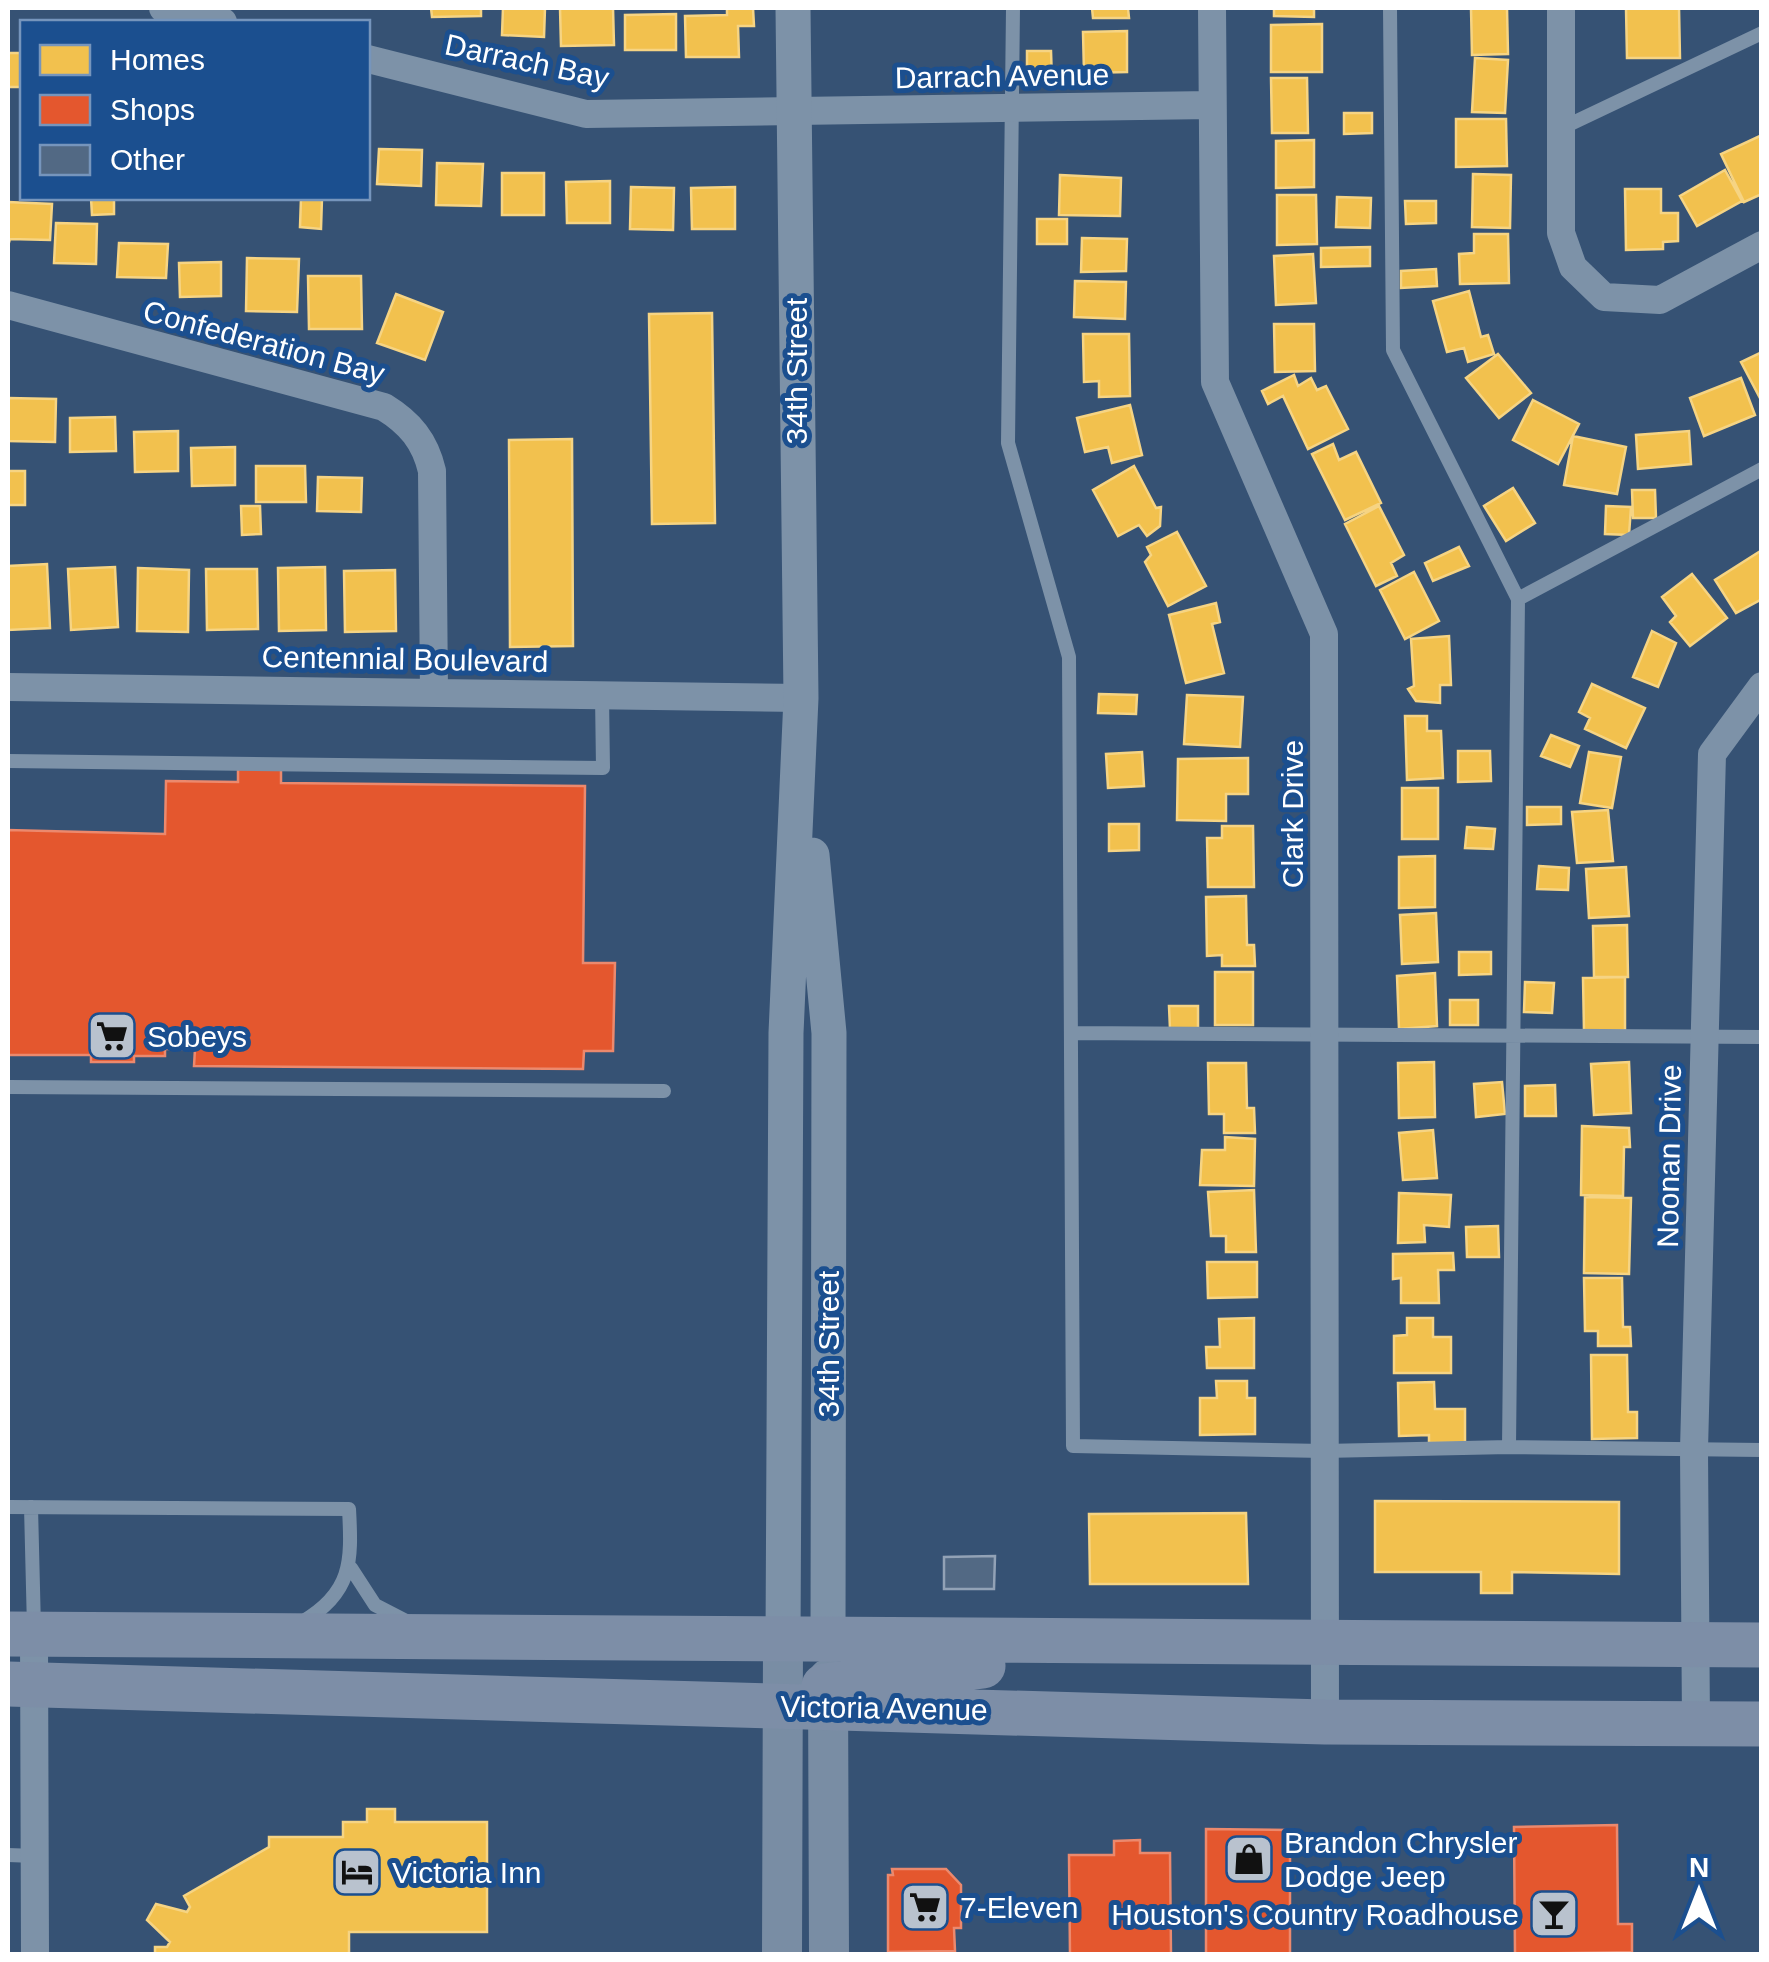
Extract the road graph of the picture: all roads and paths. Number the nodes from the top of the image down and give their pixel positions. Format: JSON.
{"nodes":[{"id":1,"x":164,"y":8,"type":"edge"},
{"id":2,"x":793,"y":8,"type":"edge"},
{"id":3,"x":1013,"y":8,"type":"edge"},
{"id":4,"x":1212,"y":8,"type":"edge"},
{"id":5,"x":1390,"y":8,"type":"edge"},
{"id":6,"x":1561,"y":8,"type":"edge"},
{"id":7,"x":215,"y":20,"type":"edge"},
{"id":8,"x":1762,"y":33,"type":"edge"},
{"id":9,"x":370,"y":60,"type":"edge"},
{"id":10,"x":1211,"y":105,"type":"junction"},
{"id":11,"x":1012,"y":108,"type":"junction"},
{"id":12,"x":794,"y":111,"type":"junction"},
{"id":13,"x":1561,"y":128,"type":"junction"},
{"id":14,"x":1762,"y":245,"type":"edge"},
{"id":15,"x":8,"y":306,"type":"edge"},
{"id":16,"x":1762,"y":468,"type":"edge"},
{"id":17,"x":1518,"y":600,"type":"junction"},
{"id":18,"x":1762,"y":686,"type":"edge"},
{"id":19,"x":8,"y":687,"type":"edge"},
{"id":20,"x":434,"y":692,"type":"junction"},
{"id":21,"x":602,"y":695,"type":"junction"},
{"id":22,"x":801,"y":698,"type":"junction"},
{"id":23,"x":801,"y":735,"type":"junction"},
{"id":24,"x":8,"y":761,"type":"edge"},
{"id":25,"x":1072,"y":1033,"type":"junction"},
{"id":26,"x":1324,"y":1034,"type":"junction"},
{"id":27,"x":1514,"y":1036,"type":"junction"},
{"id":28,"x":1704,"y":1037,"type":"junction"},
{"id":29,"x":1762,"y":1038,"type":"edge"},
{"id":30,"x":8,"y":1087,"type":"edge"},
{"id":31,"x":786,"y":1090,"type":"junction"},
{"id":32,"x":829,"y":1090,"type":"junction"},
{"id":33,"x":664,"y":1091,"type":"dead end"},
{"id":34,"x":1509,"y":1447,"type":"junction"},
{"id":35,"x":1694,"y":1450,"type":"junction"},
{"id":36,"x":1762,"y":1450,"type":"edge"},
{"id":37,"x":1324,"y":1451,"type":"junction"},
{"id":38,"x":8,"y":1508,"type":"edge"},
{"id":39,"x":31,"y":1508,"type":"junction"},
{"id":40,"x":350,"y":1568,"type":"junction"},
{"id":41,"x":21,"y":1634,"type":"edge"},
{"id":42,"x":280,"y":1634,"type":"junction"},
{"id":43,"x":433,"y":1636,"type":"junction"},
{"id":44,"x":1324,"y":1643,"type":"junction"},
{"id":45,"x":1696,"y":1645,"type":"junction"},
{"id":46,"x":1762,"y":1645,"type":"edge"},
{"id":47,"x":782,"y":1671,"type":"junction"},
{"id":48,"x":828,"y":1677,"type":"junction"},
{"id":49,"x":21,"y":1685,"type":"edge"},
{"id":50,"x":1326,"y":1722,"type":"junction"},
{"id":51,"x":1696,"y":1724,"type":"junction"},
{"id":52,"x":1762,"y":1724,"type":"edge"},
{"id":53,"x":21,"y":1855,"type":"edge"},
{"id":54,"x":35,"y":1954,"type":"edge"},
{"id":55,"x":782,"y":1954,"type":"edge"},
{"id":56,"x":828,"y":1954,"type":"edge"}],
"edges":[{"from":1,"to":7,"type":"street"},
{"from":2,"to":12,"type":"street","name":"34th Street"},
{"from":3,"to":11,"type":"lane"},
{"from":4,"to":10,"type":"street","name":"Clark Drive"},
{"from":5,"to":17,"type":"lane"},
{"from":6,"to":13,"type":"street"},
{"from":8,"to":13,"type":"lane"},
{"from":9,"to":12,"type":"street","name":"Darrach Bay"},
{"from":10,"to":11,"type":"street","name":"Darrach Avenue"},
{"from":10,"to":26,"type":"street","name":"Clark Drive"},
{"from":11,"to":12,"type":"street","name":"Darrach Avenue"},
{"from":11,"to":25,"type":"lane"},
{"from":12,"to":22,"type":"street","name":"34th Street"},
{"from":13,"to":14,"type":"street"},
{"from":15,"to":20,"type":"street","name":"Confederation Bay"},
{"from":16,"to":17,"type":"lane"},
{"from":17,"to":27,"type":"lane"},
{"from":18,"to":28,"type":"street","name":"Noonan Drive"},
{"from":19,"to":20,"type":"street","name":"Centennial Boulevard"},
{"from":20,"to":21,"type":"street","name":"Centennial Boulevard"},
{"from":21,"to":22,"type":"street","name":"Centennial Boulevard"},
{"from":21,"to":24,"type":"lane"},
{"from":22,"to":23,"type":"street","name":"34th Street"},
{"from":23,"to":31,"type":"street","name":"34th Street"},
{"from":23,"to":32,"type":"street","name":"34th Street"},
{"from":25,"to":26,"type":"lane"},
{"from":25,"to":37,"type":"lane"},
{"from":26,"to":27,"type":"lane"},
{"from":26,"to":37,"type":"street","name":"Clark Drive"},
{"from":27,"to":28,"type":"lane"},
{"from":27,"to":34,"type":"lane"},
{"from":28,"to":29,"type":"lane"},
{"from":28,"to":35,"type":"street","name":"Noonan Drive"},
{"from":30,"to":33,"type":"lane"},
{"from":31,"to":32,"type":"street"},
{"from":31,"to":47,"type":"street","name":"34th Street"},
{"from":32,"to":48,"type":"street","name":"34th Street"},
{"from":34,"to":35,"type":"lane"},
{"from":34,"to":37,"type":"lane"},
{"from":35,"to":36,"type":"lane"},
{"from":35,"to":45,"type":"street","name":"Noonan Drive"},
{"from":37,"to":44,"type":"street","name":"Clark Drive"},
{"from":38,"to":39,"type":"lane"},
{"from":39,"to":40,"type":"lane"},
{"from":39,"to":41,"type":"lane"},
{"from":40,"to":42,"type":"lane"},
{"from":40,"to":43,"type":"lane"},
{"from":41,"to":42,"type":"main road","name":"Victoria Avenue"},
{"from":41,"to":49,"type":"street"},
{"from":42,"to":43,"type":"main road","name":"Victoria Avenue"},
{"from":43,"to":47,"type":"main road","name":"Victoria Avenue"},
{"from":44,"to":45,"type":"main road","name":"Victoria Avenue"},
{"from":44,"to":48,"type":"main road","name":"Victoria Avenue"},
{"from":44,"to":50,"type":"street","name":"Clark Drive"},
{"from":45,"to":46,"type":"main road","name":"Victoria Avenue"},
{"from":45,"to":51,"type":"street","name":"Noonan Drive"},
{"from":47,"to":48,"type":"main road","name":"Victoria Avenue"},
{"from":47,"to":48,"type":"main road","name":"Victoria Avenue"},
{"from":47,"to":49,"type":"main road","name":"Victoria Avenue"},
{"from":47,"to":55,"type":"main road","name":"34th Street"},
{"from":48,"to":50,"type":"main road","name":"Victoria Avenue"},
{"from":48,"to":56,"type":"main road","name":"34th Street"},
{"from":49,"to":53,"type":"street"},
{"from":50,"to":51,"type":"main road","name":"Victoria Avenue"},
{"from":51,"to":52,"type":"main road","name":"Victoria Avenue"},
{"from":53,"to":54,"type":"street"}]}
